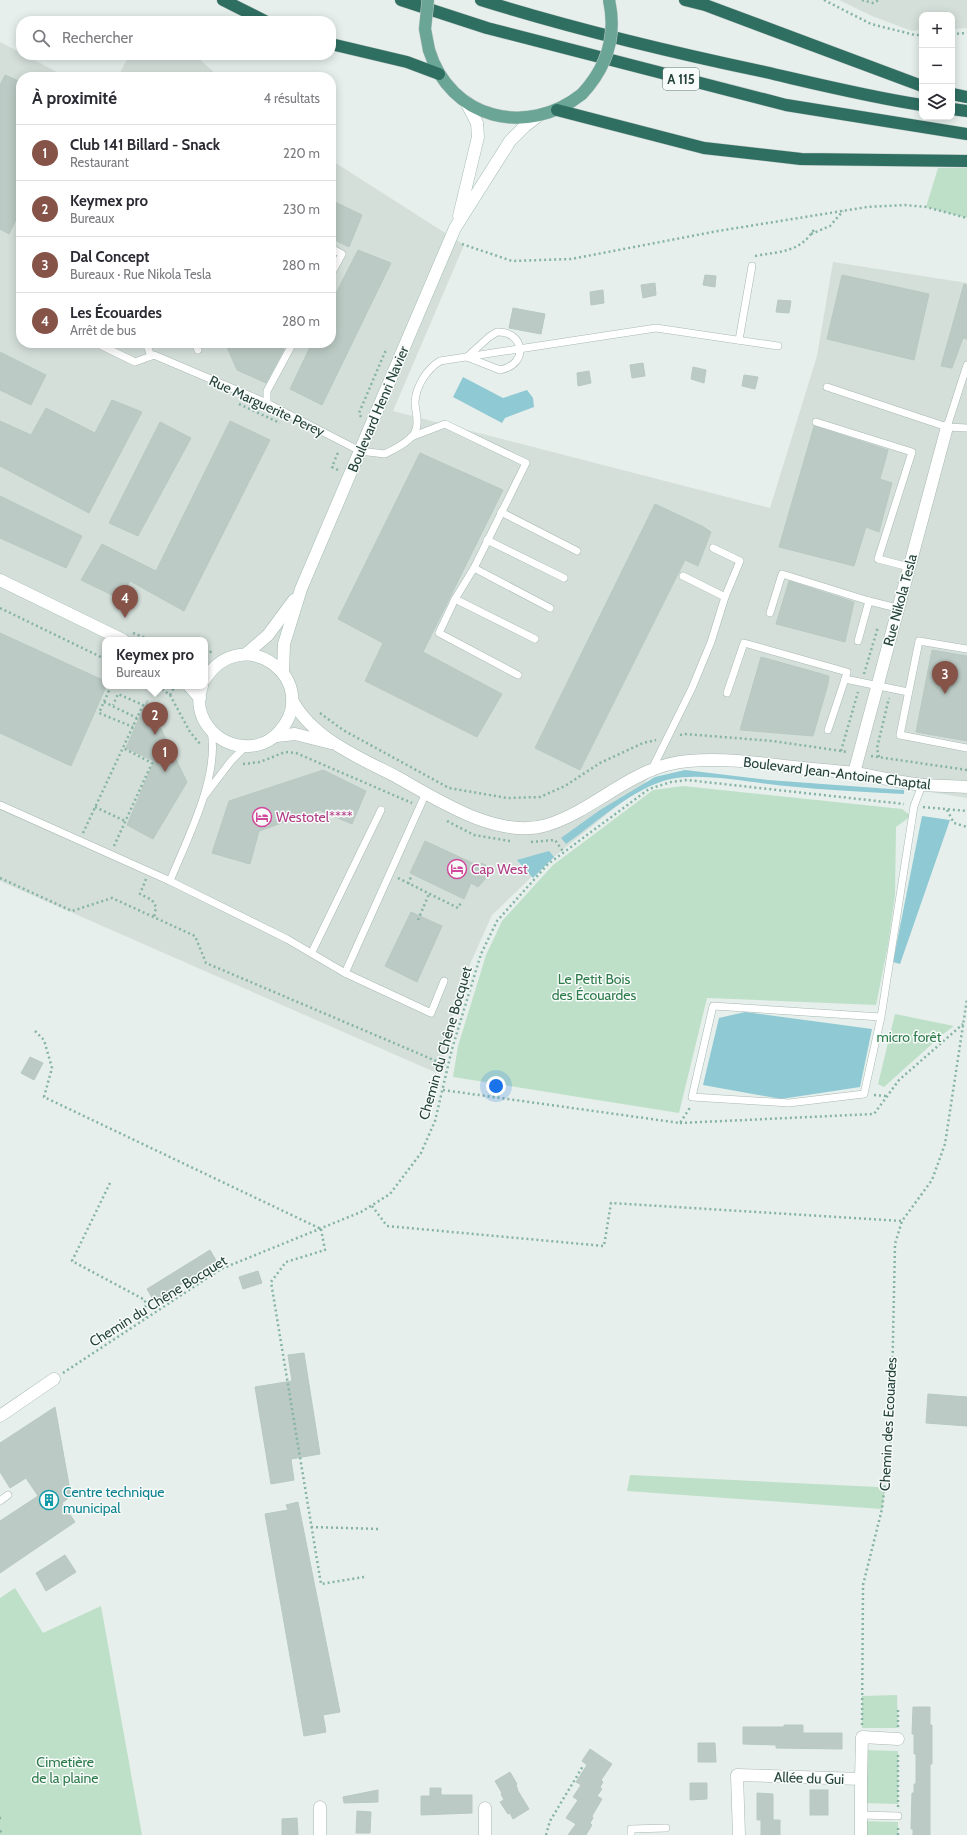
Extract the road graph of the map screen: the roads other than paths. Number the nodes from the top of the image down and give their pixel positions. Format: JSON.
{"nodes":[{"id":1,"x":223,"y":0,"type":"edge"},
{"id":2,"x":401,"y":0,"type":"edge"},
{"id":3,"x":428,"y":0,"type":"edge"},
{"id":4,"x":481,"y":0,"type":"edge"},
{"id":5,"x":609,"y":0,"type":"edge"},
{"id":6,"x":685,"y":0,"type":"edge"},
{"id":7,"x":255,"y":16,"type":"edge"},
{"id":8,"x":336,"y":45,"type":"edge"},
{"id":9,"x":439,"y":74,"type":"junction"},
{"id":10,"x":919,"y":85,"type":"edge"},
{"id":11,"x":955,"y":94,"type":"edge"},
{"id":12,"x":967,"y":96,"type":"edge"},
{"id":13,"x":466,"y":102,"type":"junction"},
{"id":14,"x":919,"y":104,"type":"edge"},
{"id":15,"x":955,"y":109,"type":"edge"},
{"id":16,"x":557,"y":110,"type":"junction"},
{"id":17,"x":967,"y":111,"type":"edge"},
{"id":18,"x":538,"y":116,"type":"junction"},
{"id":19,"x":967,"y":134,"type":"edge"},
{"id":20,"x":967,"y":161,"type":"edge"},
{"id":21,"x":455,"y":228,"type":"junction"},
{"id":22,"x":336,"y":251,"type":"edge"},
{"id":23,"x":336,"y":265,"type":"edge"},
{"id":24,"x":752,"y":266,"type":"road end"},
{"id":25,"x":739,"y":340,"type":"junction"},
{"id":26,"x":778,"y":346,"type":"dead end"},
{"id":27,"x":106,"y":348,"type":"edge"},
{"id":28,"x":148,"y":348,"type":"edge"},
{"id":29,"x":290,"y":348,"type":"edge"},
{"id":30,"x":520,"y":349,"type":"junction"},
{"id":31,"x":151,"y":356,"type":"junction"},
{"id":32,"x":467,"y":357,"type":"junction"},
{"id":33,"x":967,"y":365,"type":"edge"},
{"id":34,"x":828,"y":387,"type":"dead end"},
{"id":35,"x":267,"y":403,"type":"junction"},
{"id":36,"x":816,"y":422,"type":"dead end"},
{"id":37,"x":947,"y":427,"type":"junction"},
{"id":38,"x":967,"y":428,"type":"edge"},
{"id":39,"x":410,"y":438,"type":"junction"},
{"id":40,"x":356,"y":448,"type":"junction"},
{"id":41,"x":501,"y":512,"type":"junction"},
{"id":42,"x":487,"y":540,"type":"junction"},
{"id":43,"x":713,"y":548,"type":"dead end"},
{"id":44,"x":577,"y":551,"type":"dead end"},
{"id":45,"x":909,"y":567,"type":"junction"},
{"id":46,"x":474,"y":568,"type":"junction"},
{"id":47,"x":683,"y":576,"type":"dead end"},
{"id":48,"x":564,"y":578,"type":"dead end"},
{"id":49,"x":0,"y":580,"type":"edge"},
{"id":50,"x":301,"y":589,"type":"junction"},
{"id":51,"x":725,"y":597,"type":"junction"},
{"id":52,"x":455,"y":599,"type":"junction"},
{"id":53,"x":869,"y":601,"type":"junction"},
{"id":54,"x":550,"y":608,"type":"dead end"},
{"id":55,"x":898,"y":608,"type":"junction"},
{"id":56,"x":770,"y":613,"type":"dead end"},
{"id":57,"x":117,"y":637,"type":"edge"},
{"id":58,"x":535,"y":639,"type":"dead end"},
{"id":59,"x":858,"y":641,"type":"dead end"},
{"id":60,"x":967,"y":649,"type":"edge"},
{"id":61,"x":246,"y":654,"type":"junction"},
{"id":62,"x":211,"y":665,"type":"edge"},
{"id":63,"x":283,"y":672,"type":"junction"},
{"id":64,"x":518,"y":675,"type":"dead end"},
{"id":65,"x":845,"y":679,"type":"junction"},
{"id":66,"x":876,"y":686,"type":"junction"},
{"id":67,"x":192,"y":689,"type":"edge"},
{"id":68,"x":202,"y":689,"type":"edge"},
{"id":69,"x":908,"y":692,"type":"junction"},
{"id":70,"x":726,"y":693,"type":"dead end"},
{"id":71,"x":200,"y":698,"type":"junction"},
{"id":72,"x":292,"y":700,"type":"junction"},
{"id":73,"x":828,"y":730,"type":"dead end"},
{"id":74,"x":212,"y":731,"type":"junction"},
{"id":75,"x":276,"y":736,"type":"junction"},
{"id":76,"x":334,"y":744,"type":"junction"},
{"id":77,"x":246,"y":746,"type":"junction"},
{"id":78,"x":967,"y":748,"type":"edge"},
{"id":79,"x":652,"y":768,"type":"junction"},
{"id":80,"x":854,"y":773,"type":"junction"},
{"id":81,"x":922,"y":785,"type":"junction"},
{"id":82,"x":967,"y":787,"type":"edge"},
{"id":83,"x":426,"y":793,"type":"junction"},
{"id":84,"x":204,"y":796,"type":"junction"},
{"id":85,"x":0,"y":805,"type":"edge"},
{"id":86,"x":381,"y":810,"type":"dead end"},
{"id":87,"x":170,"y":881,"type":"junction"},
{"id":88,"x":312,"y":952,"type":"junction"},
{"id":89,"x":345,"y":973,"type":"junction"},
{"id":90,"x":444,"y":981,"type":"dead end"},
{"id":91,"x":881,"y":1017,"type":"junction"},
{"id":92,"x":54,"y":1379,"type":"road end"},
{"id":93,"x":0,"y":1416,"type":"edge"},
{"id":94,"x":8,"y":1495,"type":"dead end"},
{"id":95,"x":0,"y":1501,"type":"edge"},
{"id":96,"x":898,"y":1739,"type":"road end"},
{"id":97,"x":862,"y":1779,"type":"junction"},
{"id":98,"x":320,"y":1808,"type":"dead end"},
{"id":99,"x":485,"y":1808,"type":"dead end"},
{"id":100,"x":861,"y":1815,"type":"junction"},
{"id":101,"x":898,"y":1816,"type":"road end"},
{"id":102,"x":666,"y":1828,"type":"dead end"},
{"id":103,"x":320,"y":1835,"type":"edge"},
{"id":104,"x":485,"y":1835,"type":"edge"},
{"id":105,"x":631,"y":1835,"type":"edge"},
{"id":106,"x":739,"y":1835,"type":"edge"},
{"id":107,"x":861,"y":1835,"type":"edge"}],
"edges":[{"from":1,"to":7,"type":"highway"},
{"from":2,"to":19,"type":"highway","number":"A 115"},
{"from":3,"to":9,"type":"main road","bridge":true},
{"from":4,"to":14,"type":"highway","number":"A 115"},
{"from":5,"to":16,"type":"main road","bridge":true},
{"from":6,"to":10,"type":"highway"},
{"from":8,"to":9,"type":"highway"},
{"from":9,"to":13,"type":"main road"},
{"from":11,"to":12,"type":"highway"},
{"from":13,"to":18,"type":"main road"},
{"from":13,"to":21,"type":"street","name":"Boulevard Henri Navier"},
{"from":15,"to":17,"type":"highway"},
{"from":16,"to":18,"type":"main road"},
{"from":16,"to":20,"type":"highway"},
{"from":18,"to":21,"type":"street","name":"Boulevard Henri Navier"},
{"from":21,"to":40,"type":"street","name":"Boulevard Henri Navier"},
{"from":22,"to":23,"type":"lane"},
{"from":24,"to":25,"type":"lane"},
{"from":25,"to":26,"type":"lane"},
{"from":25,"to":30,"type":"lane"},
{"from":27,"to":31,"type":"lane"},
{"from":28,"to":31,"type":"lane"},
{"from":29,"to":35,"type":"lane"},
{"from":30,"to":32,"type":"lane"},
{"from":30,"to":32,"type":"lane"},
{"from":30,"to":32,"type":"lane"},
{"from":31,"to":35,"type":"lane","name":"Rue Marguerite Perey"},
{"from":32,"to":39,"type":"lane"},
{"from":33,"to":37,"type":"lane"},
{"from":34,"to":37,"type":"lane"},
{"from":35,"to":40,"type":"lane","name":"Rue Marguerite Perey"},
{"from":36,"to":45,"type":"lane"},
{"from":37,"to":38,"type":"lane"},
{"from":37,"to":45,"type":"street","name":"Rue Nikola Tesla"},
{"from":39,"to":40,"type":"lane","name":"Rue Marguerite Perey"},
{"from":39,"to":41,"type":"lane","name":"Rue Marguerite Perey"},
{"from":40,"to":50,"type":"street","name":"Boulevard Henri Navier"},
{"from":41,"to":42,"type":"lane"},
{"from":41,"to":44,"type":"lane"},
{"from":42,"to":46,"type":"lane"},
{"from":42,"to":48,"type":"lane"},
{"from":43,"to":51,"type":"lane"},
{"from":45,"to":55,"type":"street","name":"Rue Nikola Tesla"},
{"from":46,"to":52,"type":"lane"},
{"from":46,"to":54,"type":"lane"},
{"from":47,"to":51,"type":"lane"},
{"from":49,"to":57,"type":"street"},
{"from":50,"to":61,"type":"street","name":"Boulevard Henri Navier"},
{"from":50,"to":63,"type":"street","name":"Boulevard Henri Navier"},
{"from":51,"to":79,"type":"lane"},
{"from":52,"to":58,"type":"lane"},
{"from":52,"to":64,"type":"lane"},
{"from":53,"to":55,"type":"lane"},
{"from":53,"to":56,"type":"lane"},
{"from":53,"to":59,"type":"lane"},
{"from":55,"to":66,"type":"street","name":"Rue Nikola Tesla"},
{"from":60,"to":69,"type":"lane"},
{"from":61,"to":62,"type":"street"},
{"from":61,"to":63,"type":"street"},
{"from":63,"to":72,"type":"street"},
{"from":65,"to":66,"type":"lane"},
{"from":65,"to":70,"type":"lane"},
{"from":65,"to":73,"type":"lane"},
{"from":66,"to":69,"type":"lane"},
{"from":66,"to":80,"type":"street","name":"Rue Nikola Tesla"},
{"from":67,"to":71,"type":"street"},
{"from":68,"to":71,"type":"street"},
{"from":69,"to":78,"type":"lane"},
{"from":71,"to":74,"type":"street"},
{"from":72,"to":75,"type":"street"},
{"from":72,"to":76,"type":"street","name":"Boulevard Jean-Antoine Chaptal"},
{"from":74,"to":77,"type":"street"},
{"from":74,"to":84,"type":"lane"},
{"from":75,"to":76,"type":"street","name":"Boulevard Jean-Antoine Chaptal"},
{"from":75,"to":77,"type":"street"},
{"from":76,"to":83,"type":"street","name":"Boulevard Jean-Antoine Chaptal"},
{"from":77,"to":84,"type":"lane"},
{"from":79,"to":80,"type":"street","name":"Boulevard Jean-Antoine Chaptal"},
{"from":79,"to":83,"type":"street","name":"Boulevard Jean-Antoine Chaptal"},
{"from":80,"to":81,"type":"street","name":"Boulevard Jean-Antoine Chaptal"},
{"from":81,"to":82,"type":"street","name":"Boulevard Jean-Antoine Chaptal"},
{"from":81,"to":91,"type":"lane"},
{"from":83,"to":89,"type":"lane"},
{"from":84,"to":87,"type":"lane"},
{"from":85,"to":87,"type":"lane"},
{"from":86,"to":88,"type":"lane"},
{"from":87,"to":88,"type":"lane"},
{"from":88,"to":89,"type":"lane"},
{"from":89,"to":90,"type":"lane"},
{"from":91,"to":91,"type":"lane"},
{"from":92,"to":93,"type":"street"},
{"from":94,"to":95,"type":"lane"},
{"from":96,"to":97,"type":"street","name":"Allée du Gui"},
{"from":97,"to":100,"type":"street"},
{"from":97,"to":106,"type":"street","name":"Allée du Gui"},
{"from":98,"to":103,"type":"street"},
{"from":99,"to":104,"type":"street"},
{"from":100,"to":101,"type":"lane"},
{"from":100,"to":107,"type":"street"},
{"from":102,"to":105,"type":"lane"}]}
